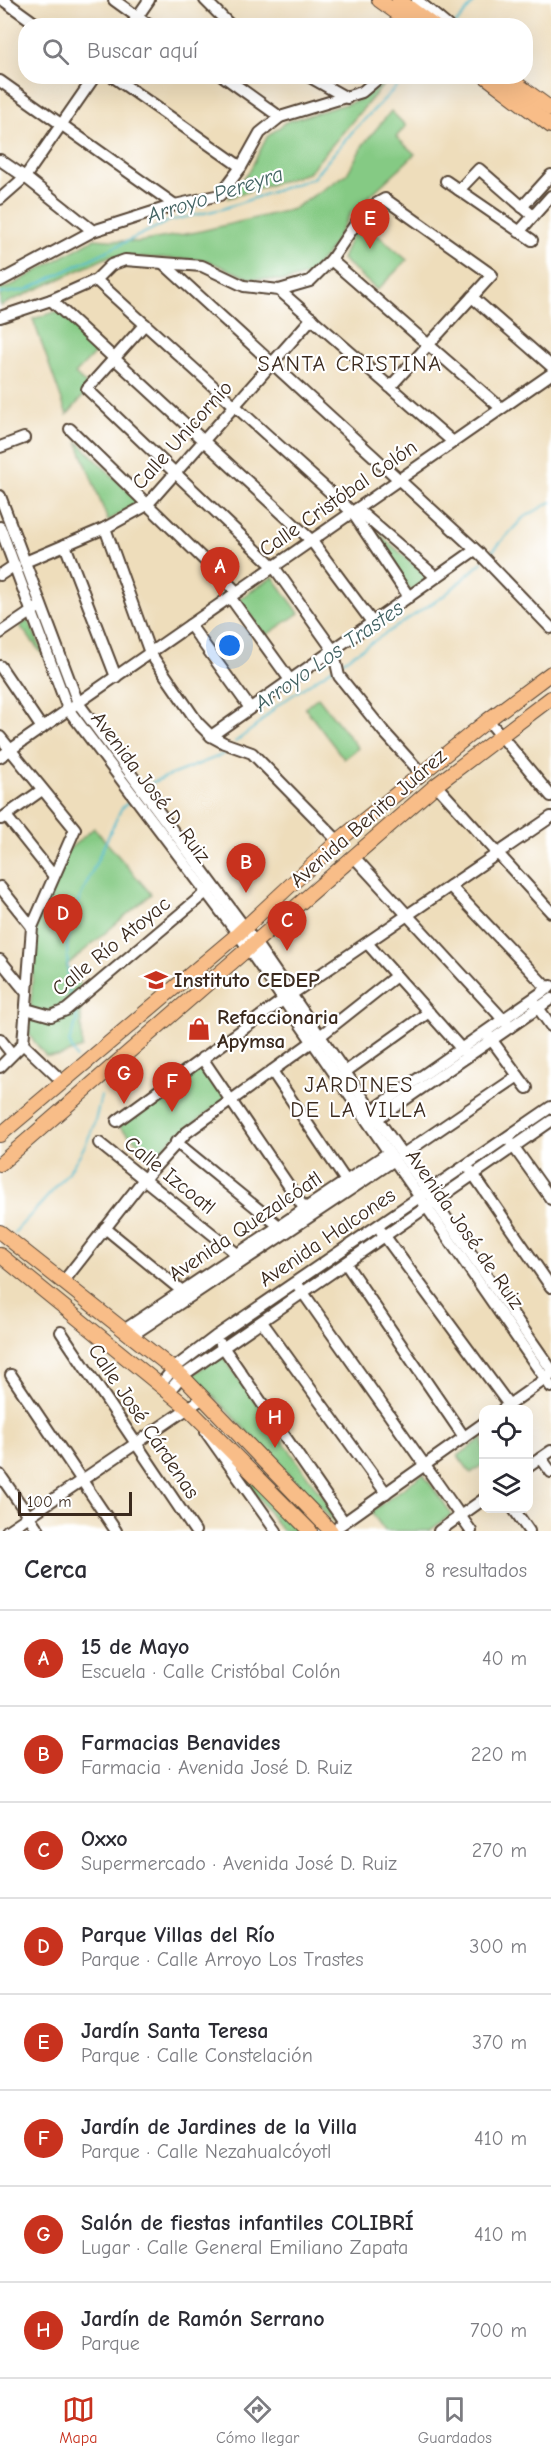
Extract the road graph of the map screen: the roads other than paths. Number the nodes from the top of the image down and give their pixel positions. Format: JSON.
{"nodes":[{"id":1,"x":3,"y":0,"type":"edge"},
{"id":2,"x":114,"y":0,"type":"edge"},
{"id":3,"x":149,"y":0,"type":"edge"},
{"id":4,"x":205,"y":0,"type":"edge"},
{"id":5,"x":379,"y":0,"type":"edge"},
{"id":6,"x":399,"y":0,"type":"edge"},
{"id":7,"x":417,"y":0,"type":"edge"},
{"id":8,"x":28,"y":18,"type":"edge"},
{"id":9,"x":131,"y":18,"type":"edge"},
{"id":10,"x":136,"y":18,"type":"edge"},
{"id":11,"x":223,"y":18,"type":"edge"},
{"id":12,"x":404,"y":18,"type":"edge"},
{"id":13,"x":431,"y":18,"type":"edge"},
{"id":14,"x":436,"y":18,"type":"edge"},
{"id":15,"x":0,"y":81,"type":"edge"},
{"id":16,"x":89,"y":84,"type":"edge"},
{"id":17,"x":123,"y":84,"type":"edge"},
{"id":18,"x":234,"y":84,"type":"edge"},
{"id":19,"x":322,"y":84,"type":"edge"},
{"id":20,"x":372,"y":84,"type":"edge"},
{"id":21,"x":496,"y":84,"type":"edge"},
{"id":22,"x":517,"y":84,"type":"edge"},
{"id":23,"x":347,"y":98,"type":"junction"},
{"id":24,"x":551,"y":109,"type":"edge"},
{"id":25,"x":280,"y":117,"type":"junction"},
{"id":26,"x":61,"y":124,"type":"junction"},
{"id":27,"x":551,"y":126,"type":"edge"},
{"id":28,"x":0,"y":160,"type":"edge"},
{"id":29,"x":241,"y":167,"type":"junction"},
{"id":30,"x":551,"y":175,"type":"edge"},
{"id":31,"x":25,"y":177,"type":"junction"},
{"id":32,"x":446,"y":181,"type":"dead end"},
{"id":33,"x":459,"y":190,"type":"junction"},
{"id":34,"x":551,"y":196,"type":"edge"},
{"id":35,"x":0,"y":199,"type":"edge"},
{"id":36,"x":175,"y":205,"type":"junction"},
{"id":37,"x":522,"y":207,"type":"junction"},
{"id":38,"x":533,"y":216,"type":"junction"},
{"id":39,"x":93,"y":231,"type":"junction"},
{"id":40,"x":519,"y":232,"type":"junction"},
{"id":41,"x":532,"y":240,"type":"dead end"},
{"id":42,"x":331,"y":260,"type":"junction"},
{"id":43,"x":164,"y":264,"type":"junction"},
{"id":44,"x":96,"y":280,"type":"junction"},
{"id":45,"x":0,"y":281,"type":"edge"},
{"id":46,"x":279,"y":290,"type":"junction"},
{"id":47,"x":472,"y":297,"type":"junction"},
{"id":48,"x":51,"y":300,"type":"junction"},
{"id":49,"x":0,"y":317,"type":"edge"},
{"id":50,"x":312,"y":318,"type":"junction"},
{"id":51,"x":145,"y":324,"type":"junction"},
{"id":52,"x":429,"y":345,"type":"junction"},
{"id":53,"x":114,"y":359,"type":"junction"},
{"id":54,"x":272,"y":363,"type":"junction"},
{"id":55,"x":551,"y":366,"type":"edge"},
{"id":56,"x":551,"y":374,"type":"edge"},
{"id":57,"x":390,"y":387,"type":"junction"},
{"id":58,"x":235,"y":406,"type":"junction"},
{"id":59,"x":501,"y":408,"type":"junction"},
{"id":60,"x":70,"y":429,"type":"dead end"},
{"id":61,"x":24,"y":438,"type":"dead end"},
{"id":62,"x":203,"y":441,"type":"junction"},
{"id":63,"x":453,"y":442,"type":"junction"},
{"id":64,"x":0,"y":447,"type":"edge"},
{"id":65,"x":175,"y":473,"type":"junction"},
{"id":66,"x":399,"y":480,"type":"junction"},
{"id":67,"x":0,"y":496,"type":"edge"},
{"id":68,"x":147,"y":505,"type":"junction"},
{"id":69,"x":354,"y":510,"type":"junction"},
{"id":70,"x":0,"y":527,"type":"edge"},
{"id":71,"x":105,"y":528,"type":"junction"},
{"id":72,"x":311,"y":540,"type":"junction"},
{"id":73,"x":65,"y":545,"type":"junction"},
{"id":74,"x":477,"y":551,"type":"junction"},
{"id":75,"x":20,"y":564,"type":"junction"},
{"id":76,"x":274,"y":567,"type":"junction"},
{"id":77,"x":0,"y":575,"type":"edge"},
{"id":78,"x":436,"y":577,"type":"junction"},
{"id":79,"x":233,"y":595,"type":"junction"},
{"id":80,"x":409,"y":597,"type":"junction"},
{"id":81,"x":36,"y":608,"type":"junction"},
{"id":82,"x":372,"y":622,"type":"junction"},
{"id":83,"x":190,"y":625,"type":"junction"},
{"id":84,"x":551,"y":628,"type":"edge"},
{"id":85,"x":0,"y":633,"type":"edge"},
{"id":86,"x":333,"y":650,"type":"junction"},
{"id":87,"x":150,"y":653,"type":"junction"},
{"id":88,"x":0,"y":666,"type":"edge"},
{"id":89,"x":551,"y":673,"type":"edge"},
{"id":90,"x":116,"y":676,"type":"junction"},
{"id":91,"x":290,"y":680,"type":"junction"},
{"id":92,"x":551,"y":698,"type":"edge"},
{"id":93,"x":73,"y":706,"type":"junction"},
{"id":94,"x":250,"y":708,"type":"junction"},
{"id":95,"x":488,"y":720,"type":"junction"},
{"id":96,"x":42,"y":728,"type":"junction"},
{"id":97,"x":501,"y":735,"type":"junction"},
{"id":98,"x":211,"y":736,"type":"junction"},
{"id":99,"x":0,"y":737,"type":"edge"},
{"id":100,"x":10,"y":750,"type":"junction"},
{"id":101,"x":0,"y":757,"type":"edge"},
{"id":102,"x":422,"y":774,"type":"junction"},
{"id":103,"x":436,"y":785,"type":"junction"},
{"id":104,"x":42,"y":790,"type":"junction"},
{"id":105,"x":551,"y":796,"type":"edge"},
{"id":106,"x":551,"y":817,"type":"edge"},
{"id":107,"x":3,"y":818,"type":"edge"},
{"id":108,"x":338,"y":842,"type":"junction"},
{"id":109,"x":498,"y":853,"type":"junction"},
{"id":110,"x":354,"y":857,"type":"junction"},
{"id":111,"x":54,"y":875,"type":"junction"},
{"id":112,"x":450,"y":886,"type":"junction"},
{"id":113,"x":0,"y":887,"type":"edge"},
{"id":114,"x":210,"y":889,"type":"junction"},
{"id":115,"x":551,"y":912,"type":"edge"},
{"id":116,"x":407,"y":916,"type":"junction"},
{"id":117,"x":32,"y":927,"type":"junction"},
{"id":118,"x":241,"y":931,"type":"junction"},
{"id":119,"x":366,"y":943,"type":"junction"},
{"id":120,"x":251,"y":946,"type":"junction"},
{"id":121,"x":0,"y":960,"type":"edge"},
{"id":122,"x":396,"y":976,"type":"junction"},
{"id":123,"x":27,"y":993,"type":"junction"},
{"id":124,"x":287,"y":998,"type":"junction"},
{"id":125,"x":545,"y":998,"type":"edge"},
{"id":126,"x":26,"y":1009,"type":"junction"},
{"id":127,"x":429,"y":1012,"type":"junction"},
{"id":128,"x":507,"y":1023,"type":"junction"},
{"id":129,"x":551,"y":1026,"type":"edge"},
{"id":130,"x":120,"y":1033,"type":"junction"},
{"id":131,"x":489,"y":1036,"type":"junction"},
{"id":132,"x":0,"y":1039,"type":"edge"},
{"id":133,"x":315,"y":1039,"type":"junction"},
{"id":134,"x":23,"y":1044,"type":"junction"},
{"id":135,"x":133,"y":1050,"type":"junction"},
{"id":136,"x":465,"y":1052,"type":"junction"},
{"id":137,"x":12,"y":1054,"type":"junction"},
{"id":138,"x":202,"y":1058,"type":"junction"},
{"id":139,"x":0,"y":1067,"type":"edge"},
{"id":140,"x":272,"y":1071,"type":"junction"},
{"id":141,"x":345,"y":1072,"type":"junction"},
{"id":142,"x":518,"y":1076,"type":"junction"},
{"id":143,"x":63,"y":1082,"type":"junction"},
{"id":144,"x":527,"y":1088,"type":"dead end"},
{"id":145,"x":231,"y":1100,"type":"junction"},
{"id":146,"x":550,"y":1109,"type":"edge"},
{"id":147,"x":370,"y":1118,"type":"junction"},
{"id":148,"x":117,"y":1121,"type":"dead end"},
{"id":149,"x":551,"y":1121,"type":"edge"},
{"id":150,"x":0,"y":1135,"type":"edge"},
{"id":151,"x":507,"y":1137,"type":"junction"},
{"id":152,"x":176,"y":1142,"type":"junction"},
{"id":153,"x":99,"y":1143,"type":"dead end"},
{"id":154,"x":514,"y":1147,"type":"junction"},
{"id":155,"x":394,"y":1157,"type":"junction"},
{"id":156,"x":0,"y":1164,"type":"edge"},
{"id":157,"x":466,"y":1165,"type":"junction"},
{"id":158,"x":473,"y":1175,"type":"junction"},
{"id":159,"x":144,"y":1179,"type":"junction"},
{"id":160,"x":346,"y":1181,"type":"junction"},
{"id":161,"x":423,"y":1195,"type":"junction"},
{"id":162,"x":551,"y":1199,"type":"edge"},
{"id":163,"x":430,"y":1205,"type":"junction"},
{"id":164,"x":307,"y":1213,"type":"junction"},
{"id":165,"x":279,"y":1226,"type":"junction"},
{"id":166,"x":377,"y":1226,"type":"junction"},
{"id":167,"x":105,"y":1228,"type":"junction"},
{"id":168,"x":0,"y":1232,"type":"edge"},
{"id":169,"x":386,"y":1236,"type":"junction"},
{"id":170,"x":0,"y":1255,"type":"edge"},
{"id":171,"x":241,"y":1257,"type":"junction"},
{"id":172,"x":346,"y":1264,"type":"junction"},
{"id":173,"x":63,"y":1282,"type":"junction"},
{"id":174,"x":295,"y":1282,"type":"junction"},
{"id":175,"x":551,"y":1287,"type":"edge"},
{"id":176,"x":303,"y":1293,"type":"junction"},
{"id":177,"x":186,"y":1294,"type":"junction"},
{"id":178,"x":262,"y":1322,"type":"junction"},
{"id":179,"x":61,"y":1332,"type":"dead end"},
{"id":180,"x":128,"y":1333,"type":"junction"},
{"id":181,"x":215,"y":1337,"type":"junction"},
{"id":182,"x":224,"y":1348,"type":"junction"},
{"id":183,"x":178,"y":1373,"type":"junction"},
{"id":184,"x":11,"y":1375,"type":"dead end"},
{"id":185,"x":550,"y":1377,"type":"edge"},
{"id":186,"x":165,"y":1388,"type":"junction"},
{"id":187,"x":203,"y":1398,"type":"junction"},
{"id":188,"x":505,"y":1405,"type":"edge"},
{"id":189,"x":509,"y":1405,"type":"edge"},
{"id":190,"x":188,"y":1408,"type":"junction"},
{"id":191,"x":479,"y":1426,"type":"edge"},
{"id":192,"x":464,"y":1437,"type":"junction"},
{"id":193,"x":136,"y":1443,"type":"junction"},
{"id":194,"x":250,"y":1447,"type":"junction"},
{"id":195,"x":551,"y":1451,"type":"edge"},
{"id":196,"x":238,"y":1458,"type":"junction"},
{"id":197,"x":541,"y":1458,"type":"junction"},
{"id":198,"x":533,"y":1464,"type":"edge"},
{"id":199,"x":424,"y":1465,"type":"junction"},
{"id":200,"x":551,"y":1472,"type":"edge"},
{"id":201,"x":0,"y":1475,"type":"edge"},
{"id":202,"x":82,"y":1480,"type":"junction"},
{"id":203,"x":386,"y":1493,"type":"junction"},
{"id":204,"x":479,"y":1502,"type":"edge"},
{"id":205,"x":516,"y":1513,"type":"edge"},
{"id":206,"x":29,"y":1516,"type":"junction"},
{"id":207,"x":461,"y":1516,"type":"junction"},
{"id":208,"x":344,"y":1522,"type":"junction"},
{"id":209,"x":7,"y":1531,"type":"edge"},
{"id":210,"x":39,"y":1531,"type":"edge"},
{"id":211,"x":116,"y":1531,"type":"edge"},
{"id":212,"x":195,"y":1531,"type":"edge"},
{"id":213,"x":276,"y":1531,"type":"edge"},
{"id":214,"x":310,"y":1531,"type":"edge"},
{"id":215,"x":331,"y":1531,"type":"edge"},
{"id":216,"x":439,"y":1531,"type":"edge"},
{"id":217,"x":471,"y":1531,"type":"edge"},
{"id":218,"x":529,"y":1531,"type":"edge"}],
"edges":[{"from":1,"to":8,"type":"street"},
{"from":2,"to":9,"type":"street"},
{"from":3,"to":10,"type":"street"},
{"from":4,"to":11,"type":"street"},
{"from":5,"to":12,"type":"main road"},
{"from":6,"to":13,"type":"main road"},
{"from":7,"to":14,"type":"street"},
{"from":15,"to":26,"type":"street"},
{"from":16,"to":26,"type":"street"},
{"from":17,"to":29,"type":"street"},
{"from":18,"to":25,"type":"street"},
{"from":19,"to":23,"type":"street"},
{"from":20,"to":23,"type":"street"},
{"from":21,"to":27,"type":"main road"},
{"from":22,"to":24,"type":"main road"},
{"from":23,"to":25,"type":"street"},
{"from":25,"to":29,"type":"street"},
{"from":26,"to":31,"type":"street"},
{"from":26,"to":36,"type":"street"},
{"from":28,"to":31,"type":"street"},
{"from":29,"to":36,"type":"street"},
{"from":30,"to":37,"type":"street"},
{"from":31,"to":35,"type":"street"},
{"from":31,"to":39,"type":"street"},
{"from":32,"to":33,"type":"street"},
{"from":33,"to":37,"type":"street"},
{"from":33,"to":40,"type":"street"},
{"from":34,"to":38,"type":"street"},
{"from":36,"to":39,"type":"street"},
{"from":37,"to":38,"type":"street"},
{"from":38,"to":40,"type":"street"},
{"from":39,"to":45,"type":"street"},
{"from":40,"to":41,"type":"street"},
{"from":42,"to":46,"type":"street"},
{"from":42,"to":47,"type":"street"},
{"from":42,"to":52,"type":"street"},
{"from":43,"to":44,"type":"street"},
{"from":43,"to":46,"type":"street"},
{"from":43,"to":54,"type":"street"},
{"from":44,"to":48,"type":"street"},
{"from":44,"to":51,"type":"street"},
{"from":46,"to":50,"type":"street"},
{"from":47,"to":52,"type":"street"},
{"from":47,"to":55,"type":"street"},
{"from":48,"to":49,"type":"street"},
{"from":48,"to":53,"type":"street"},
{"from":50,"to":54,"type":"street","name":"Calle Unicornio"},
{"from":50,"to":57,"type":"street"},
{"from":51,"to":53,"type":"street"},
{"from":51,"to":58,"type":"street"},
{"from":52,"to":57,"type":"street"},
{"from":52,"to":59,"type":"street"},
{"from":53,"to":62,"type":"street"},
{"from":53,"to":65,"type":"street"},
{"from":54,"to":58,"type":"street","name":"Calle Unicornio"},
{"from":54,"to":66,"type":"street"},
{"from":56,"to":59,"type":"street","name":"Calle Cristóbal Colón"},
{"from":57,"to":63,"type":"street"},
{"from":58,"to":62,"type":"street","name":"Calle Unicornio"},
{"from":58,"to":69,"type":"street"},
{"from":59,"to":63,"type":"street","name":"Calle Cristóbal Colón"},
{"from":60,"to":68,"type":"street"},
{"from":61,"to":64,"type":"street"},
{"from":62,"to":65,"type":"street","name":"Calle Unicornio"},
{"from":62,"to":72,"type":"street"},
{"from":63,"to":66,"type":"street","name":"Calle Cristóbal Colón"},
{"from":65,"to":68,"type":"street","name":"Calle Unicornio"},
{"from":65,"to":76,"type":"street"},
{"from":66,"to":69,"type":"street","name":"Calle Cristóbal Colón"},
{"from":66,"to":74,"type":"street"},
{"from":67,"to":75,"type":"street"},
{"from":68,"to":71,"type":"street","name":"Calle Unicornio"},
{"from":68,"to":79,"type":"street"},
{"from":69,"to":72,"type":"street","name":"Calle Cristóbal Colón"},
{"from":69,"to":78,"type":"street"},
{"from":69,"to":80,"type":"street"},
{"from":70,"to":75,"type":"street"},
{"from":71,"to":73,"type":"street","name":"Calle Unicornio"},
{"from":71,"to":87,"type":"street"},
{"from":72,"to":76,"type":"street","name":"Calle Cristóbal Colón"},
{"from":72,"to":82,"type":"street"},
{"from":73,"to":75,"type":"street","name":"Calle Unicornio"},
{"from":73,"to":90,"type":"street"},
{"from":74,"to":78,"type":"street"},
{"from":74,"to":84,"type":"street"},
{"from":75,"to":77,"type":"street","name":"Calle Unicornio"},
{"from":75,"to":81,"type":"street","name":"Avenida José D. Ruiz"},
{"from":76,"to":79,"type":"street","name":"Calle Cristóbal Colón"},
{"from":76,"to":86,"type":"street"},
{"from":78,"to":80,"type":"street"},
{"from":79,"to":83,"type":"street","name":"Calle Cristóbal Colón"},
{"from":79,"to":91,"type":"street"},
{"from":80,"to":82,"type":"street"},
{"from":81,"to":85,"type":"street"},
{"from":81,"to":93,"type":"street","name":"Avenida José D. Ruiz"},
{"from":82,"to":86,"type":"street"},
{"from":83,"to":87,"type":"street","name":"Calle Cristóbal Colón"},
{"from":83,"to":94,"type":"street"},
{"from":86,"to":91,"type":"street"},
{"from":86,"to":102,"type":"street"},
{"from":87,"to":90,"type":"street","name":"Calle Cristóbal Colón"},
{"from":87,"to":98,"type":"street"},
{"from":88,"to":96,"type":"street"},
{"from":89,"to":95,"type":"main road","name":"Avenida Benito Juárez"},
{"from":90,"to":93,"type":"street","name":"Calle Cristóbal Colón"},
{"from":91,"to":94,"type":"street"},
{"from":92,"to":97,"type":"main road","name":"Avenida Benito Juárez"},
{"from":93,"to":96,"type":"street","name":"Calle Cristóbal Colón"},
{"from":93,"to":114,"type":"street","name":"Avenida José D. Ruiz"},
{"from":94,"to":98,"type":"street"},
{"from":95,"to":97,"type":"street"},
{"from":95,"to":102,"type":"main road","name":"Avenida Benito Juárez"},
{"from":96,"to":100,"type":"street","name":"Calle Cristóbal Colón"},
{"from":97,"to":103,"type":"main road","name":"Avenida Benito Juárez"},
{"from":97,"to":105,"type":"street"},
{"from":98,"to":108,"type":"street"},
{"from":99,"to":100,"type":"street"},
{"from":100,"to":101,"type":"street","name":"Calle Cristóbal Colón"},
{"from":100,"to":104,"type":"street"},
{"from":102,"to":108,"type":"main road","name":"Avenida Benito Juárez"},
{"from":103,"to":109,"type":"street"},
{"from":103,"to":110,"type":"main road","name":"Avenida Benito Juárez"},
{"from":104,"to":107,"type":"street"},
{"from":104,"to":111,"type":"street"},
{"from":106,"to":109,"type":"street"},
{"from":107,"to":111,"type":"street"},
{"from":108,"to":118,"type":"main road","name":"Avenida Benito Juárez"},
{"from":109,"to":112,"type":"street"},
{"from":109,"to":115,"type":"street"},
{"from":110,"to":116,"type":"street"},
{"from":110,"to":120,"type":"main road","name":"Avenida Benito Juárez"},
{"from":111,"to":117,"type":"street"},
{"from":112,"to":116,"type":"street"},
{"from":112,"to":125,"type":"street"},
{"from":113,"to":117,"type":"street"},
{"from":114,"to":118,"type":"street","name":"Avenida José D. Ruiz"},
{"from":114,"to":126,"type":"street","name":"Calle Río Atoyac"},
{"from":116,"to":119,"type":"street"},
{"from":116,"to":128,"type":"street"},
{"from":117,"to":123,"type":"street"},
{"from":118,"to":120,"type":"street","name":"Avenida José D. Ruiz"},
{"from":118,"to":130,"type":"main road","name":"Avenida Benito Juárez"},
{"from":119,"to":122,"type":"street"},
{"from":119,"to":124,"type":"street"},
{"from":120,"to":124,"type":"street","name":"Avenida José D. Ruiz"},
{"from":120,"to":135,"type":"main road","name":"Avenida Benito Juárez"},
{"from":121,"to":123,"type":"street"},
{"from":122,"to":127,"type":"street"},
{"from":122,"to":133,"type":"street"},
{"from":123,"to":126,"type":"street"},
{"from":124,"to":133,"type":"street","name":"Avenida José D. Ruiz"},
{"from":124,"to":138,"type":"street"},
{"from":125,"to":128,"type":"street"},
{"from":125,"to":129,"type":"street"},
{"from":126,"to":134,"type":"street"},
{"from":127,"to":136,"type":"street"},
{"from":127,"to":141,"type":"street"},
{"from":128,"to":131,"type":"street"},
{"from":130,"to":135,"type":"main road"},
{"from":130,"to":143,"type":"main road","name":"Avenida Benito Juárez"},
{"from":131,"to":136,"type":"street"},
{"from":131,"to":142,"type":"street"},
{"from":132,"to":137,"type":"street"},
{"from":133,"to":140,"type":"street"},
{"from":133,"to":141,"type":"street","name":"Avenida José D. Ruiz"},
{"from":133,"to":147,"type":"street","name":"Avenida José D. Ruiz"},
{"from":134,"to":137,"type":"street"},
{"from":134,"to":143,"type":"street"},
{"from":135,"to":156,"type":"main road","name":"Avenida Benito Juárez"},
{"from":136,"to":147,"type":"street"},
{"from":137,"to":139,"type":"street"},
{"from":138,"to":145,"type":"street"},
{"from":138,"to":148,"type":"street"},
{"from":140,"to":145,"type":"street"},
{"from":140,"to":160,"type":"street"},
{"from":141,"to":147,"type":"street","name":"Avenida José D. Ruiz"},
{"from":142,"to":144,"type":"street"},
{"from":142,"to":155,"type":"street","name":"Avenida Quezalcóatl"},
{"from":143,"to":150,"type":"main road","name":"Avenida Benito Juárez"},
{"from":145,"to":152,"type":"street"},
{"from":145,"to":164,"type":"street"},
{"from":146,"to":151,"type":"street","name":"Avenida Halcones"},
{"from":147,"to":155,"type":"street","name":"Avenida José D. Ruiz"},
{"from":149,"to":154,"type":"street","name":"Avenida Halcones"},
{"from":151,"to":154,"type":"street"},
{"from":151,"to":157,"type":"street","name":"Avenida Halcones"},
{"from":152,"to":159,"type":"street"},
{"from":152,"to":165,"type":"street"},
{"from":153,"to":159,"type":"street","name":"Calle Izcoatl"},
{"from":154,"to":158,"type":"street","name":"Avenida Halcones"},
{"from":154,"to":162,"type":"street"},
{"from":155,"to":160,"type":"street","name":"Avenida Quezalcóatl"},
{"from":155,"to":161,"type":"street","name":"Avenida José de Ruiz"},
{"from":155,"to":164,"type":"street","name":"Avenida Quezalcóatl"},
{"from":157,"to":158,"type":"street"},
{"from":157,"to":161,"type":"street","name":"Avenida Halcones"},
{"from":158,"to":163,"type":"street","name":"Avenida Halcones"},
{"from":158,"to":175,"type":"street"},
{"from":159,"to":167,"type":"street"},
{"from":159,"to":171,"type":"street","name":"Calle Izcoatl"},
{"from":160,"to":164,"type":"street","name":"Avenida Quezalcóatl"},
{"from":161,"to":163,"type":"street","name":"Avenida José de Ruiz"},
{"from":161,"to":166,"type":"street","name":"Avenida Halcones"},
{"from":163,"to":169,"type":"street","name":"Avenida Halcones"},
{"from":163,"to":185,"type":"street","name":"Avenida José de Ruiz"},
{"from":164,"to":165,"type":"street","name":"Avenida Quezalcóatl"},
{"from":164,"to":171,"type":"street","name":"Avenida Quezalcóatl"},
{"from":165,"to":171,"type":"street","name":"Avenida Quezalcóatl"},
{"from":166,"to":169,"type":"street"},
{"from":166,"to":174,"type":"street","name":"Avenida Halcones"},
{"from":167,"to":173,"type":"street"},
{"from":167,"to":177,"type":"street"},
{"from":168,"to":173,"type":"main road"},
{"from":169,"to":172,"type":"street","name":"Avenida Halcones"},
{"from":169,"to":188,"type":"street"},
{"from":170,"to":186,"type":"main road"},
{"from":171,"to":177,"type":"street","name":"Avenida Quezalcóatl"},
{"from":172,"to":176,"type":"street","name":"Avenida Halcones"},
{"from":172,"to":192,"type":"street"},
{"from":173,"to":180,"type":"main road"},
{"from":174,"to":176,"type":"street"},
{"from":174,"to":181,"type":"street","name":"Avenida Halcones"},
{"from":176,"to":178,"type":"street","name":"Avenida Halcones"},
{"from":176,"to":199,"type":"street"},
{"from":177,"to":180,"type":"street","name":"Avenida Quezalcóatl"},
{"from":178,"to":182,"type":"street","name":"Avenida Halcones"},
{"from":178,"to":203,"type":"street"},
{"from":179,"to":193,"type":"street","name":"Calle José Cárdenas"},
{"from":180,"to":183,"type":"main road"},
{"from":181,"to":182,"type":"street"},
{"from":181,"to":183,"type":"street","name":"Avenida Halcones"},
{"from":182,"to":183,"type":"street","name":"Avenida Halcones"},
{"from":182,"to":208,"type":"street"},
{"from":183,"to":186,"type":"street","name":"Avenida Halcones"},
{"from":183,"to":187,"type":"main road"},
{"from":184,"to":202,"type":"street"},
{"from":185,"to":189,"type":"street"},
{"from":186,"to":190,"type":"main road"},
{"from":187,"to":190,"type":"street"},
{"from":187,"to":194,"type":"main road"},
{"from":190,"to":193,"type":"street"},
{"from":190,"to":196,"type":"main road"},
{"from":190,"to":213,"type":"street"},
{"from":191,"to":192,"type":"street"},
{"from":192,"to":199,"type":"street"},
{"from":193,"to":202,"type":"street"},
{"from":193,"to":212,"type":"street","name":"Calle José Cárdenas"},
{"from":194,"to":196,"type":"street"},
{"from":194,"to":215,"type":"main road"},
{"from":195,"to":197,"type":"street"},
{"from":196,"to":214,"type":"main road"},
{"from":197,"to":198,"type":"street"},
{"from":197,"to":200,"type":"street"},
{"from":199,"to":203,"type":"street"},
{"from":199,"to":207,"type":"street"},
{"from":201,"to":206,"type":"street"},
{"from":202,"to":206,"type":"street"},
{"from":202,"to":211,"type":"street"},
{"from":203,"to":208,"type":"street"},
{"from":204,"to":207,"type":"street"},
{"from":205,"to":218,"type":"street"},
{"from":206,"to":209,"type":"street"},
{"from":206,"to":210,"type":"street"},
{"from":207,"to":216,"type":"street"},
{"from":207,"to":217,"type":"street"},
{"from":208,"to":215,"type":"street"}]}
